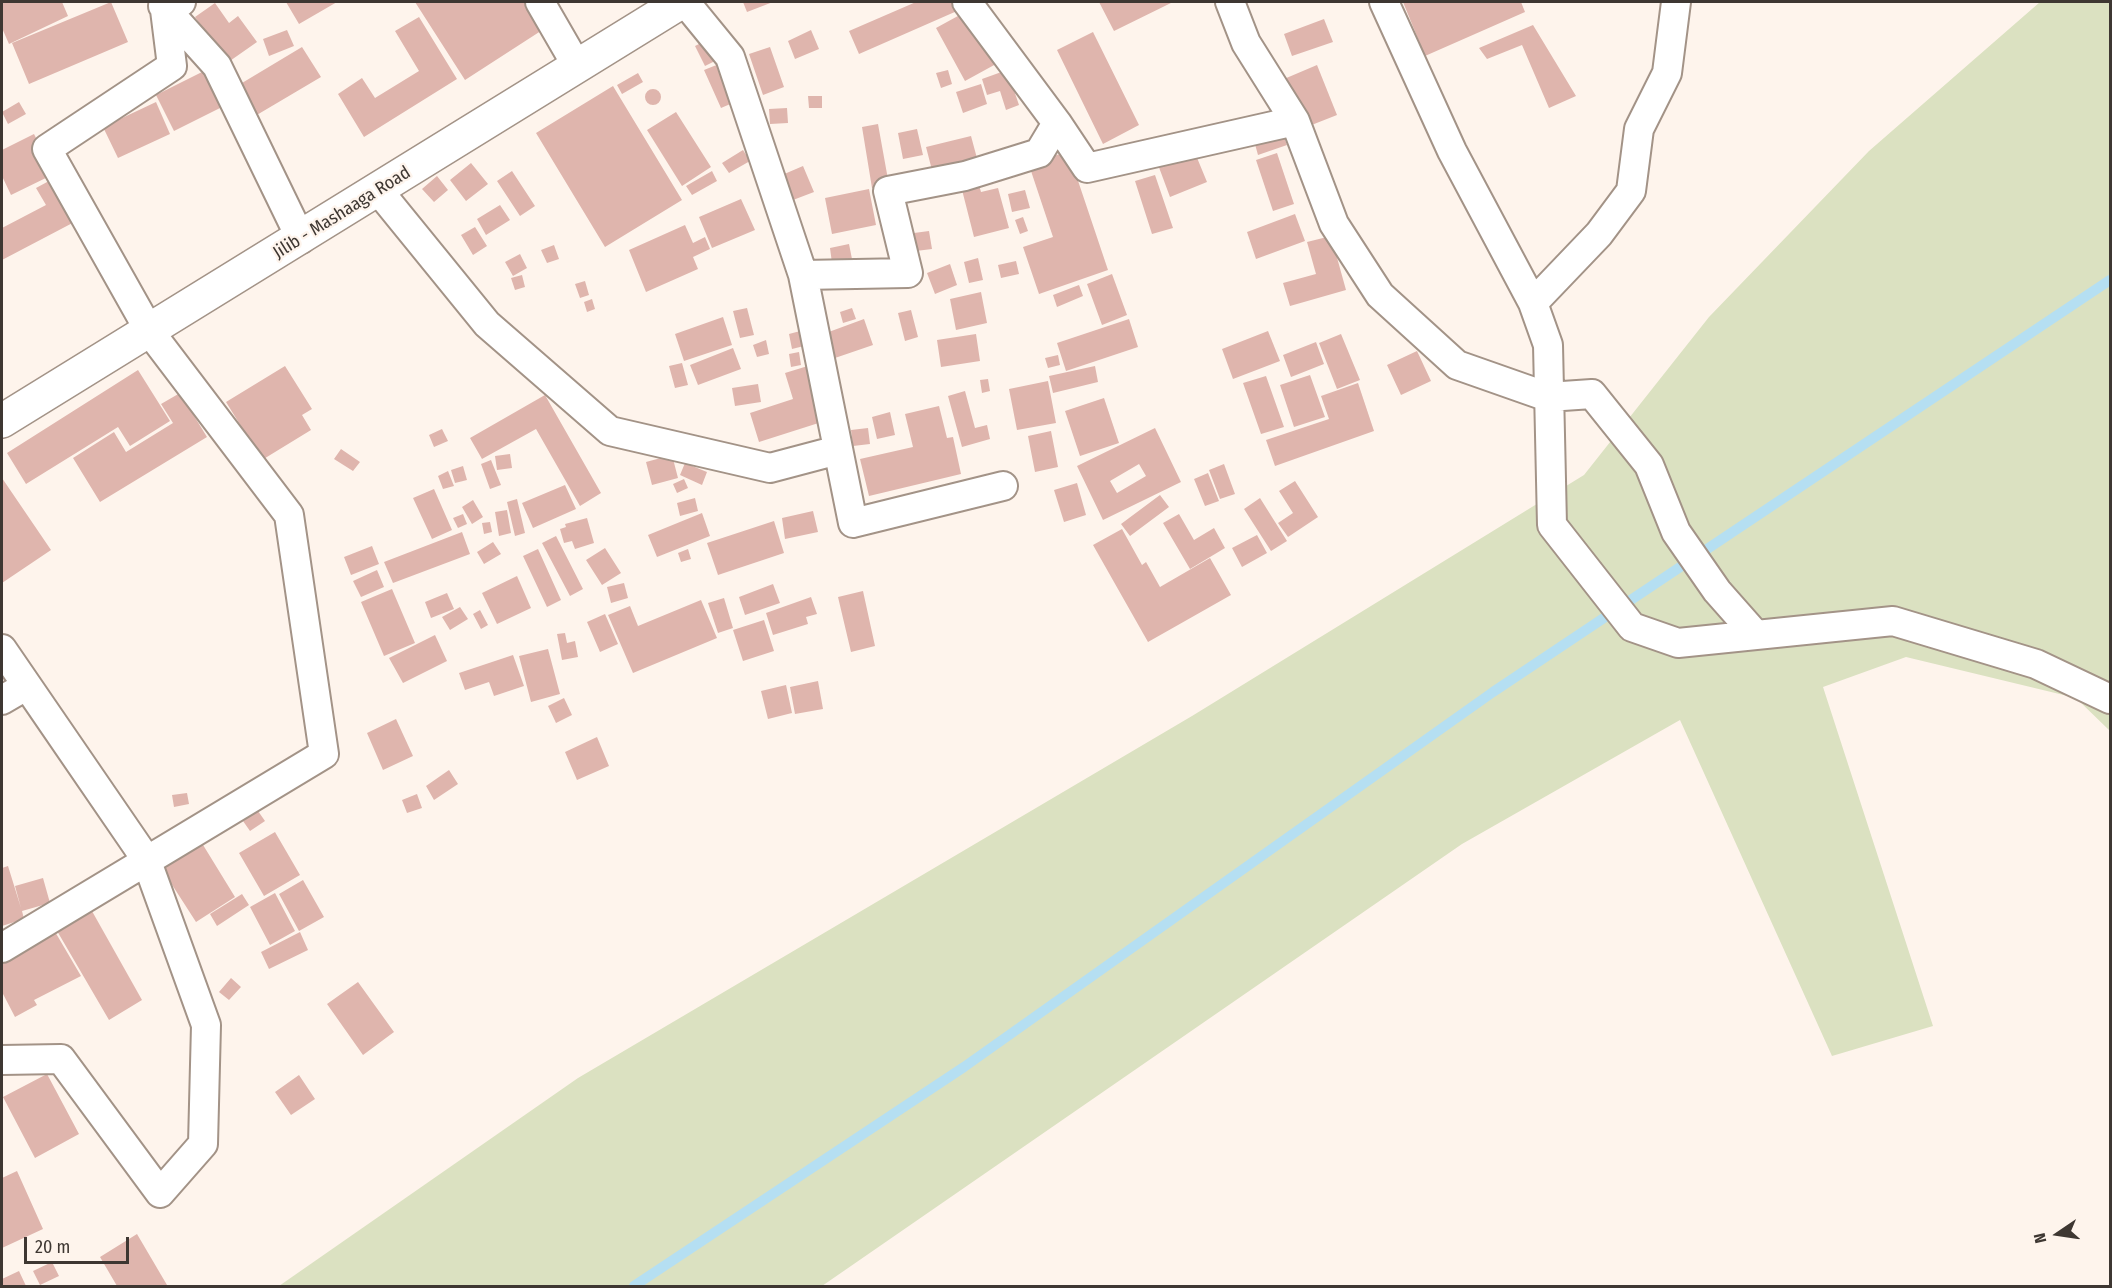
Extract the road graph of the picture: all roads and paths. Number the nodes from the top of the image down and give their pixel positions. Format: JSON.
{"nodes":[{"id":1,"x":540,"y":2,"type":"edge"},
{"id":2,"x":683,"y":2,"type":"edge"},
{"id":3,"x":967,"y":2,"type":"edge"},
{"id":4,"x":1230,"y":2,"type":"edge"},
{"id":5,"x":1384,"y":2,"type":"edge"},
{"id":6,"x":1676,"y":2,"type":"edge"},
{"id":7,"x":169,"y":4,"type":"edge"},
{"id":8,"x":577,"y":66,"type":"junction"},
{"id":9,"x":1295,"y":121,"type":"junction"},
{"id":10,"x":1058,"y":123,"type":"junction"},
{"id":11,"x":378,"y":190,"type":"junction"},
{"id":12,"x":301,"y":239,"type":"junction"},
{"id":13,"x":803,"y":275,"type":"junction"},
{"id":14,"x":1533,"y":303,"type":"junction"},
{"id":15,"x":150,"y":332,"type":"junction"},
{"id":16,"x":1548,"y":397,"type":"junction"},
{"id":17,"x":2,"y":422,"type":"edge"},
{"id":18,"x":838,"y":450,"type":"junction"},
{"id":19,"x":1003,"y":486,"type":"dead end"},
{"id":20,"x":1755,"y":634,"type":"junction"},
{"id":21,"x":2,"y":649,"type":"edge"},
{"id":22,"x":26,"y":686,"type":"junction"},
{"id":23,"x":2110,"y":699,"type":"edge"},
{"id":24,"x":2,"y":700,"type":"edge"},
{"id":25,"x":146,"y":860,"type":"junction"},
{"id":26,"x":2,"y":948,"type":"edge"},
{"id":27,"x":2,"y":1060,"type":"edge"}],
"edges":[{"from":1,"to":8,"type":"street"},
{"from":2,"to":8,"type":"main road","name":"Jilib - Mashaaga Road"},
{"from":2,"to":13,"type":"street"},
{"from":3,"to":10,"type":"street"},
{"from":4,"to":9,"type":"street"},
{"from":5,"to":14,"type":"street"},
{"from":6,"to":14,"type":"street"},
{"from":7,"to":12,"type":"street"},
{"from":7,"to":15,"type":"street"},
{"from":8,"to":11,"type":"main road","name":"Jilib - Mashaaga Road"},
{"from":9,"to":10,"type":"street"},
{"from":9,"to":16,"type":"street"},
{"from":10,"to":13,"type":"street"},
{"from":11,"to":12,"type":"main road","name":"Jilib - Mashaaga Road"},
{"from":11,"to":18,"type":"street"},
{"from":12,"to":15,"type":"main road","name":"Jilib - Mashaaga Road"},
{"from":13,"to":18,"type":"street"},
{"from":14,"to":16,"type":"street"},
{"from":15,"to":17,"type":"main road","name":"Jilib - Mashaaga Road"},
{"from":15,"to":25,"type":"street"},
{"from":16,"to":20,"type":"street"},
{"from":16,"to":20,"type":"street"},
{"from":18,"to":19,"type":"street"},
{"from":20,"to":23,"type":"street"},
{"from":21,"to":22,"type":"street"},
{"from":22,"to":24,"type":"street"},
{"from":22,"to":25,"type":"street"},
{"from":25,"to":26,"type":"street"},
{"from":25,"to":27,"type":"street"}]}
